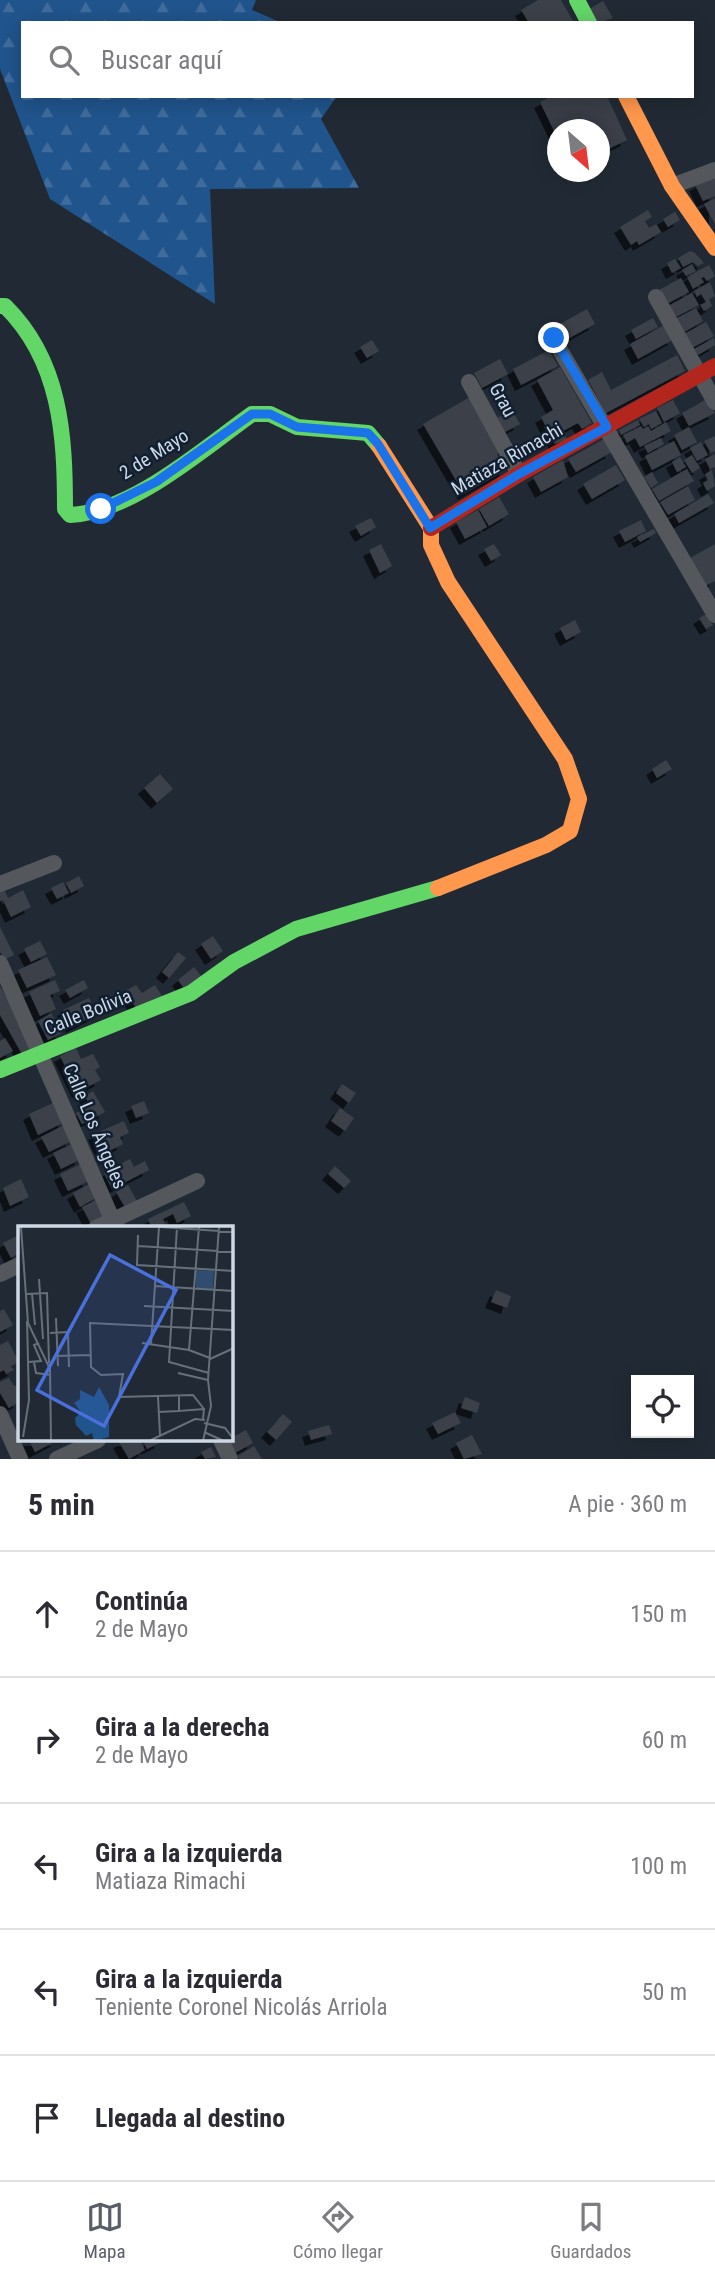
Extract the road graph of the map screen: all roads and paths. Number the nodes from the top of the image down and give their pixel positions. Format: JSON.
{"nodes":[{"id":1,"x":577,"y":0,"type":"edge"},
{"id":2,"x":588,"y":21,"type":"edge"},
{"id":3,"x":627,"y":98,"type":"edge"},
{"id":4,"x":715,"y":170,"type":"edge"},
{"id":5,"x":672,"y":186,"type":"junction"},
{"id":6,"x":715,"y":248,"type":"edge"},
{"id":7,"x":656,"y":297,"type":"dead end"},
{"id":8,"x":0,"y":306,"type":"edge"},
{"id":9,"x":554,"y":338,"type":"dead end"},
{"id":10,"x":715,"y":366,"type":"edge"},
{"id":11,"x":699,"y":375,"type":"junction"},
{"id":12,"x":469,"y":382,"type":"dead end"},
{"id":13,"x":715,"y":402,"type":"edge"},
{"id":14,"x":607,"y":427,"type":"junction"},
{"id":15,"x":519,"y":474,"type":"junction"},
{"id":16,"x":430,"y":528,"type":"junction"},
{"id":17,"x":715,"y":615,"type":"edge"},
{"id":18,"x":54,"y":863,"type":"dead end"},
{"id":19,"x":0,"y":884,"type":"edge"},
{"id":20,"x":0,"y":963,"type":"edge"},
{"id":21,"x":41,"y":1053,"type":"junction"},
{"id":22,"x":0,"y":1070,"type":"edge"},
{"id":23,"x":197,"y":1181,"type":"dead end"},
{"id":24,"x":114,"y":1224,"type":"edge"},
{"id":25,"x":18,"y":1265,"type":"edge"},
{"id":26,"x":0,"y":1274,"type":"edge"},
{"id":27,"x":0,"y":1415,"type":"edge"},
{"id":28,"x":94,"y":1442,"type":"edge"},
{"id":29,"x":222,"y":1442,"type":"edge"},
{"id":30,"x":20,"y":1459,"type":"edge"},
{"id":31,"x":57,"y":1459,"type":"edge"},
{"id":32,"x":230,"y":1459,"type":"edge"}],
"edges":[{"from":1,"to":2,"type":"street"},
{"from":3,"to":5,"type":"street"},
{"from":4,"to":5,"type":"street"},
{"from":5,"to":6,"type":"street"},
{"from":7,"to":11,"type":"street"},
{"from":8,"to":16,"type":"street","name":"2 de Mayo"},
{"from":9,"to":14,"type":"street"},
{"from":10,"to":11,"type":"street","name":"Matiaza Rimachi"},
{"from":11,"to":13,"type":"street"},
{"from":11,"to":14,"type":"street","name":"Matiaza Rimachi"},
{"from":12,"to":15,"type":"street","name":"Grau"},
{"from":14,"to":15,"type":"street","name":"Matiaza Rimachi"},
{"from":14,"to":17,"type":"street"},
{"from":15,"to":16,"type":"street","name":"Matiaza Rimachi"},
{"from":16,"to":21,"type":"street","name":"Calle Bolivia"},
{"from":18,"to":19,"type":"street"},
{"from":20,"to":21,"type":"street","name":"Calle Los Ángeles"},
{"from":21,"to":22,"type":"street","name":"Calle Bolivia"},
{"from":21,"to":24,"type":"street","name":"Calle Los Ángeles"},
{"from":23,"to":24,"type":"street"},
{"from":25,"to":26,"type":"street"},
{"from":27,"to":30,"type":"street"},
{"from":28,"to":31,"type":"street"},
{"from":29,"to":32,"type":"street"}]}
